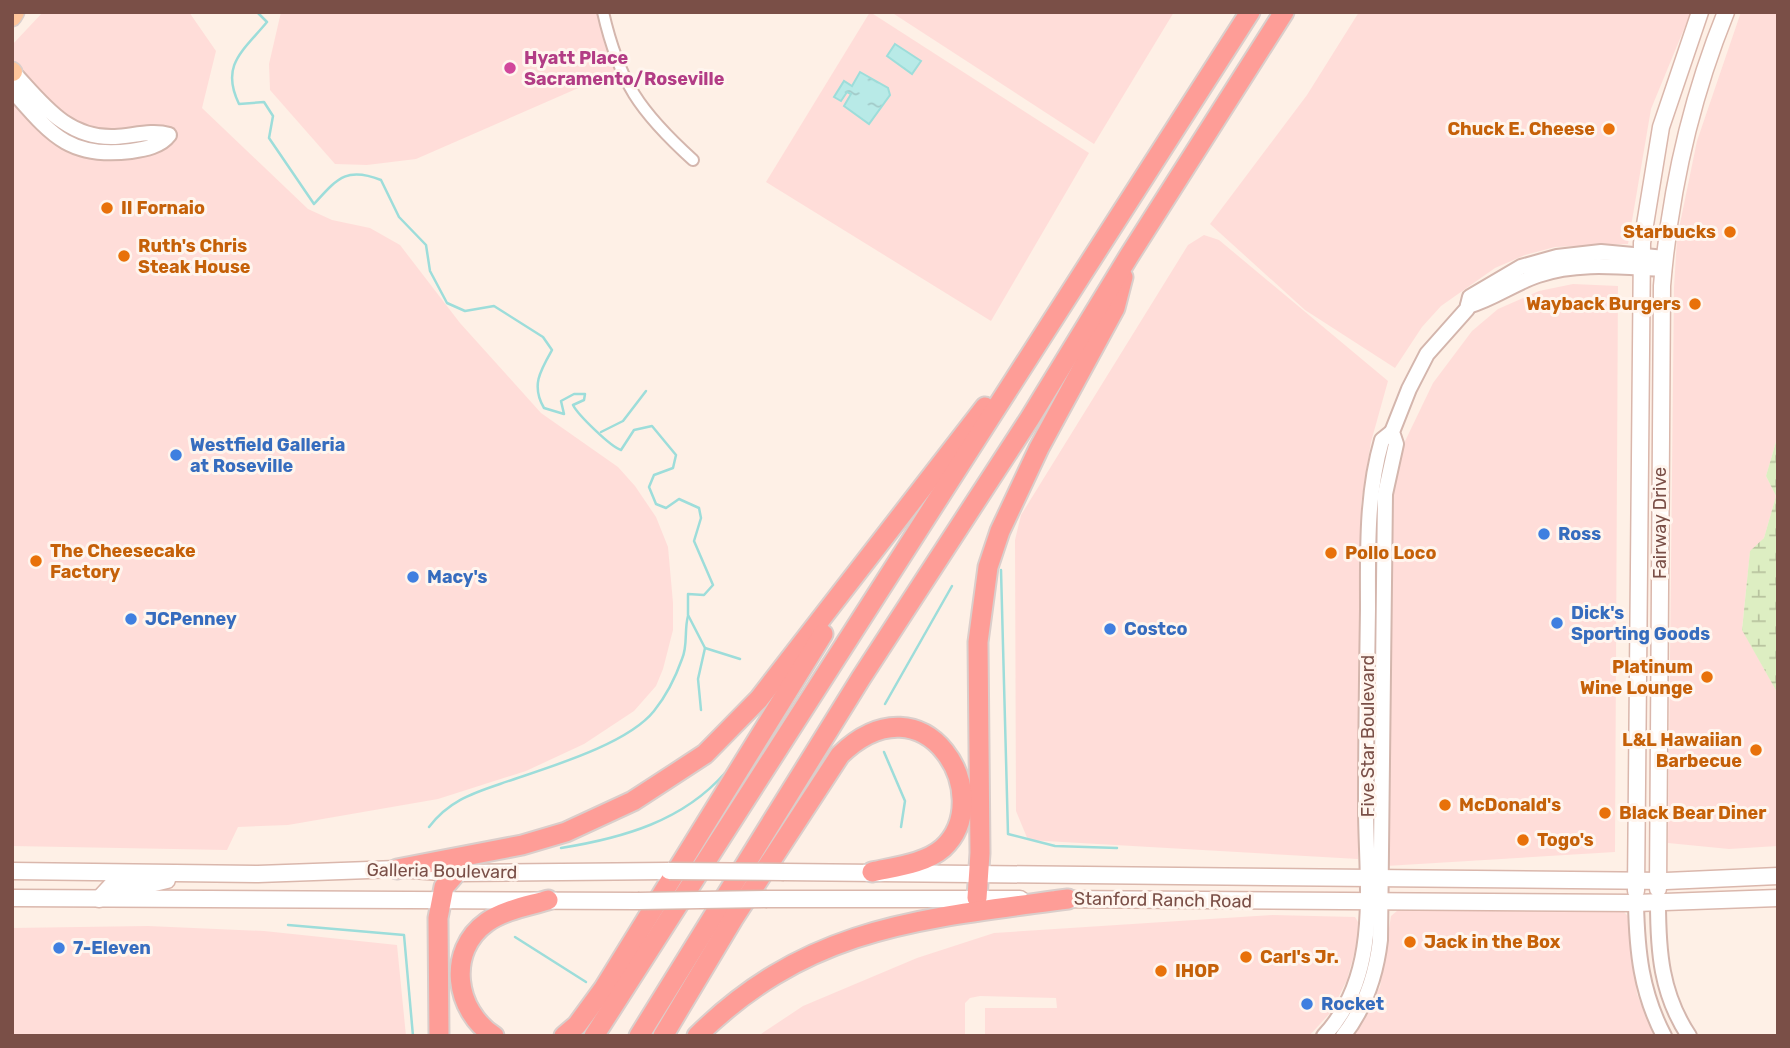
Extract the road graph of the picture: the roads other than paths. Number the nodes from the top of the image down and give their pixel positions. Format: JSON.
{"nodes":[{"id":1,"x":15,"y":12,"type":"edge"},
{"id":2,"x":603,"y":12,"type":"edge"},
{"id":3,"x":1250,"y":12,"type":"edge"},
{"id":4,"x":1284,"y":12,"type":"edge"},
{"id":5,"x":1700,"y":12,"type":"edge"},
{"id":6,"x":1726,"y":12,"type":"edge"},
{"id":7,"x":12,"y":17,"type":"edge"},
{"id":8,"x":12,"y":71,"type":"edge"},
{"id":9,"x":12,"y":90,"type":"edge"},
{"id":10,"x":693,"y":160,"type":"dead end"},
{"id":11,"x":1129,"y":256,"type":"junction"},
{"id":12,"x":1642,"y":261,"type":"junction"},
{"id":13,"x":1664,"y":264,"type":"junction"},
{"id":14,"x":1035,"y":348,"type":"junction"},
{"id":15,"x":1392,"y":432,"type":"junction"},
{"id":16,"x":888,"y":532,"type":"junction"},
{"id":17,"x":1640,"y":621,"type":"junction"},
{"id":18,"x":1659,"y":621,"type":"junction"},
{"id":19,"x":1366,"y":776,"type":"junction"},
{"id":20,"x":1383,"y":777,"type":"junction"},
{"id":21,"x":397,"y":869,"type":"junction"},
{"id":22,"x":12,"y":871,"type":"edge"},
{"id":23,"x":872,"y":872,"type":"junction"},
{"id":24,"x":456,"y":873,"type":"junction"},
{"id":25,"x":979,"y":873,"type":"junction"},
{"id":26,"x":178,"y":874,"type":"junction"},
{"id":27,"x":1778,"y":876,"type":"edge"},
{"id":28,"x":1375,"y":879,"type":"junction"},
{"id":29,"x":1637,"y":880,"type":"junction"},
{"id":30,"x":1658,"y":880,"type":"junction"},
{"id":31,"x":12,"y":898,"type":"edge"},
{"id":32,"x":977,"y":898,"type":"junction"},
{"id":33,"x":1778,"y":898,"type":"edge"},
{"id":34,"x":99,"y":899,"type":"junction"},
{"id":35,"x":440,"y":899,"type":"junction"},
{"id":36,"x":1068,"y":899,"type":"junction"},
{"id":37,"x":548,"y":900,"type":"junction"},
{"id":38,"x":1374,"y":902,"type":"junction"},
{"id":39,"x":1636,"y":902,"type":"junction"},
{"id":40,"x":1658,"y":902,"type":"junction"},
{"id":41,"x":1354,"y":989,"type":"junction"},
{"id":42,"x":1346,"y":1032,"type":"edge"},
{"id":43,"x":439,"y":1036,"type":"edge"},
{"id":44,"x":494,"y":1036,"type":"edge"},
{"id":45,"x":564,"y":1036,"type":"edge"},
{"id":46,"x":594,"y":1036,"type":"edge"},
{"id":47,"x":639,"y":1036,"type":"edge"},
{"id":48,"x":663,"y":1036,"type":"edge"},
{"id":49,"x":697,"y":1036,"type":"edge"},
{"id":50,"x":1324,"y":1036,"type":"edge"},
{"id":51,"x":1664,"y":1036,"type":"edge"},
{"id":52,"x":1689,"y":1036,"type":"edge"}],
"edges":[{"from":1,"to":7,"type":"main road"},
{"from":2,"to":10,"type":"street"},
{"from":3,"to":14,"type":"highway"},
{"from":4,"to":11,"type":"highway"},
{"from":5,"to":12,"type":"main road","name":"Fairway Drive"},
{"from":6,"to":13,"type":"main road","name":"Fairway Drive"},
{"from":8,"to":9,"type":"street"},
{"from":11,"to":25,"type":"highway"},
{"from":11,"to":47,"type":"highway"},
{"from":12,"to":13,"type":"street","name":"Five Star Boulevard"},
{"from":12,"to":15,"type":"street","name":"Five Star Boulevard"},
{"from":12,"to":17,"type":"main road","name":"Fairway Drive"},
{"from":13,"to":18,"type":"main road","name":"Fairway Drive"},
{"from":14,"to":16,"type":"highway"},
{"from":14,"to":46,"type":"highway"},
{"from":15,"to":19,"type":"street","name":"Five Star Boulevard"},
{"from":15,"to":20,"type":"street","name":"Five Star Boulevard"},
{"from":16,"to":21,"type":"highway"},
{"from":16,"to":45,"type":"highway"},
{"from":17,"to":18,"type":"main road"},
{"from":17,"to":29,"type":"main road","name":"Fairway Drive"},
{"from":18,"to":30,"type":"main road","name":"Fairway Drive"},
{"from":19,"to":20,"type":"street"},
{"from":19,"to":28,"type":"street","name":"Five Star Boulevard"},
{"from":20,"to":28,"type":"street","name":"Five Star Boulevard"},
{"from":21,"to":24,"type":"main road","name":"Galleria Boulevard"},
{"from":21,"to":26,"type":"main road","name":"Galleria Boulevard"},
{"from":22,"to":26,"type":"main road","name":"Galleria Boulevard"},
{"from":23,"to":24,"type":"main road","name":"Galleria Boulevard","bridge":true},
{"from":23,"to":25,"type":"main road","name":"Stanford Ranch Road"},
{"from":23,"to":48,"type":"highway"},
{"from":24,"to":35,"type":"highway"},
{"from":25,"to":28,"type":"main road","name":"Stanford Ranch Road"},
{"from":25,"to":32,"type":"highway"},
{"from":26,"to":34,"type":"main road"},
{"from":27,"to":30,"type":"main road","name":"Stanford Ranch Road"},
{"from":28,"to":29,"type":"main road","name":"Stanford Ranch Road"},
{"from":28,"to":38,"type":"street","name":"Five Star Boulevard"},
{"from":29,"to":30,"type":"main road","name":"Stanford Ranch Road"},
{"from":29,"to":39,"type":"main road","name":"Fairway Drive"},
{"from":30,"to":40,"type":"main road","name":"Fairway Drive"},
{"from":31,"to":34,"type":"main road","name":"Galleria Boulevard"},
{"from":32,"to":36,"type":"main road","name":"Stanford Ranch Road"},
{"from":32,"to":37,"type":"main road","name":"Stanford Ranch Road","bridge":true},
{"from":33,"to":40,"type":"main road","name":"Stanford Ranch Road"},
{"from":34,"to":35,"type":"main road","name":"Galleria Boulevard"},
{"from":35,"to":37,"type":"main road","name":"Galleria Boulevard"},
{"from":35,"to":43,"type":"highway"},
{"from":36,"to":38,"type":"main road","name":"Stanford Ranch Road"},
{"from":36,"to":49,"type":"highway"},
{"from":37,"to":44,"type":"highway"},
{"from":38,"to":39,"type":"main road","name":"Stanford Ranch Road"},
{"from":38,"to":41,"type":"street","name":"Five Star Boulevard"},
{"from":38,"to":42,"type":"street","name":"Five Star Boulevard"},
{"from":39,"to":40,"type":"main road","name":"Stanford Ranch Road"},
{"from":39,"to":51,"type":"street","name":"Fairway Drive"},
{"from":40,"to":52,"type":"street","name":"Fairway Drive"},
{"from":41,"to":42,"type":"street"},
{"from":41,"to":50,"type":"street","name":"Five Star Boulevard"}]}
